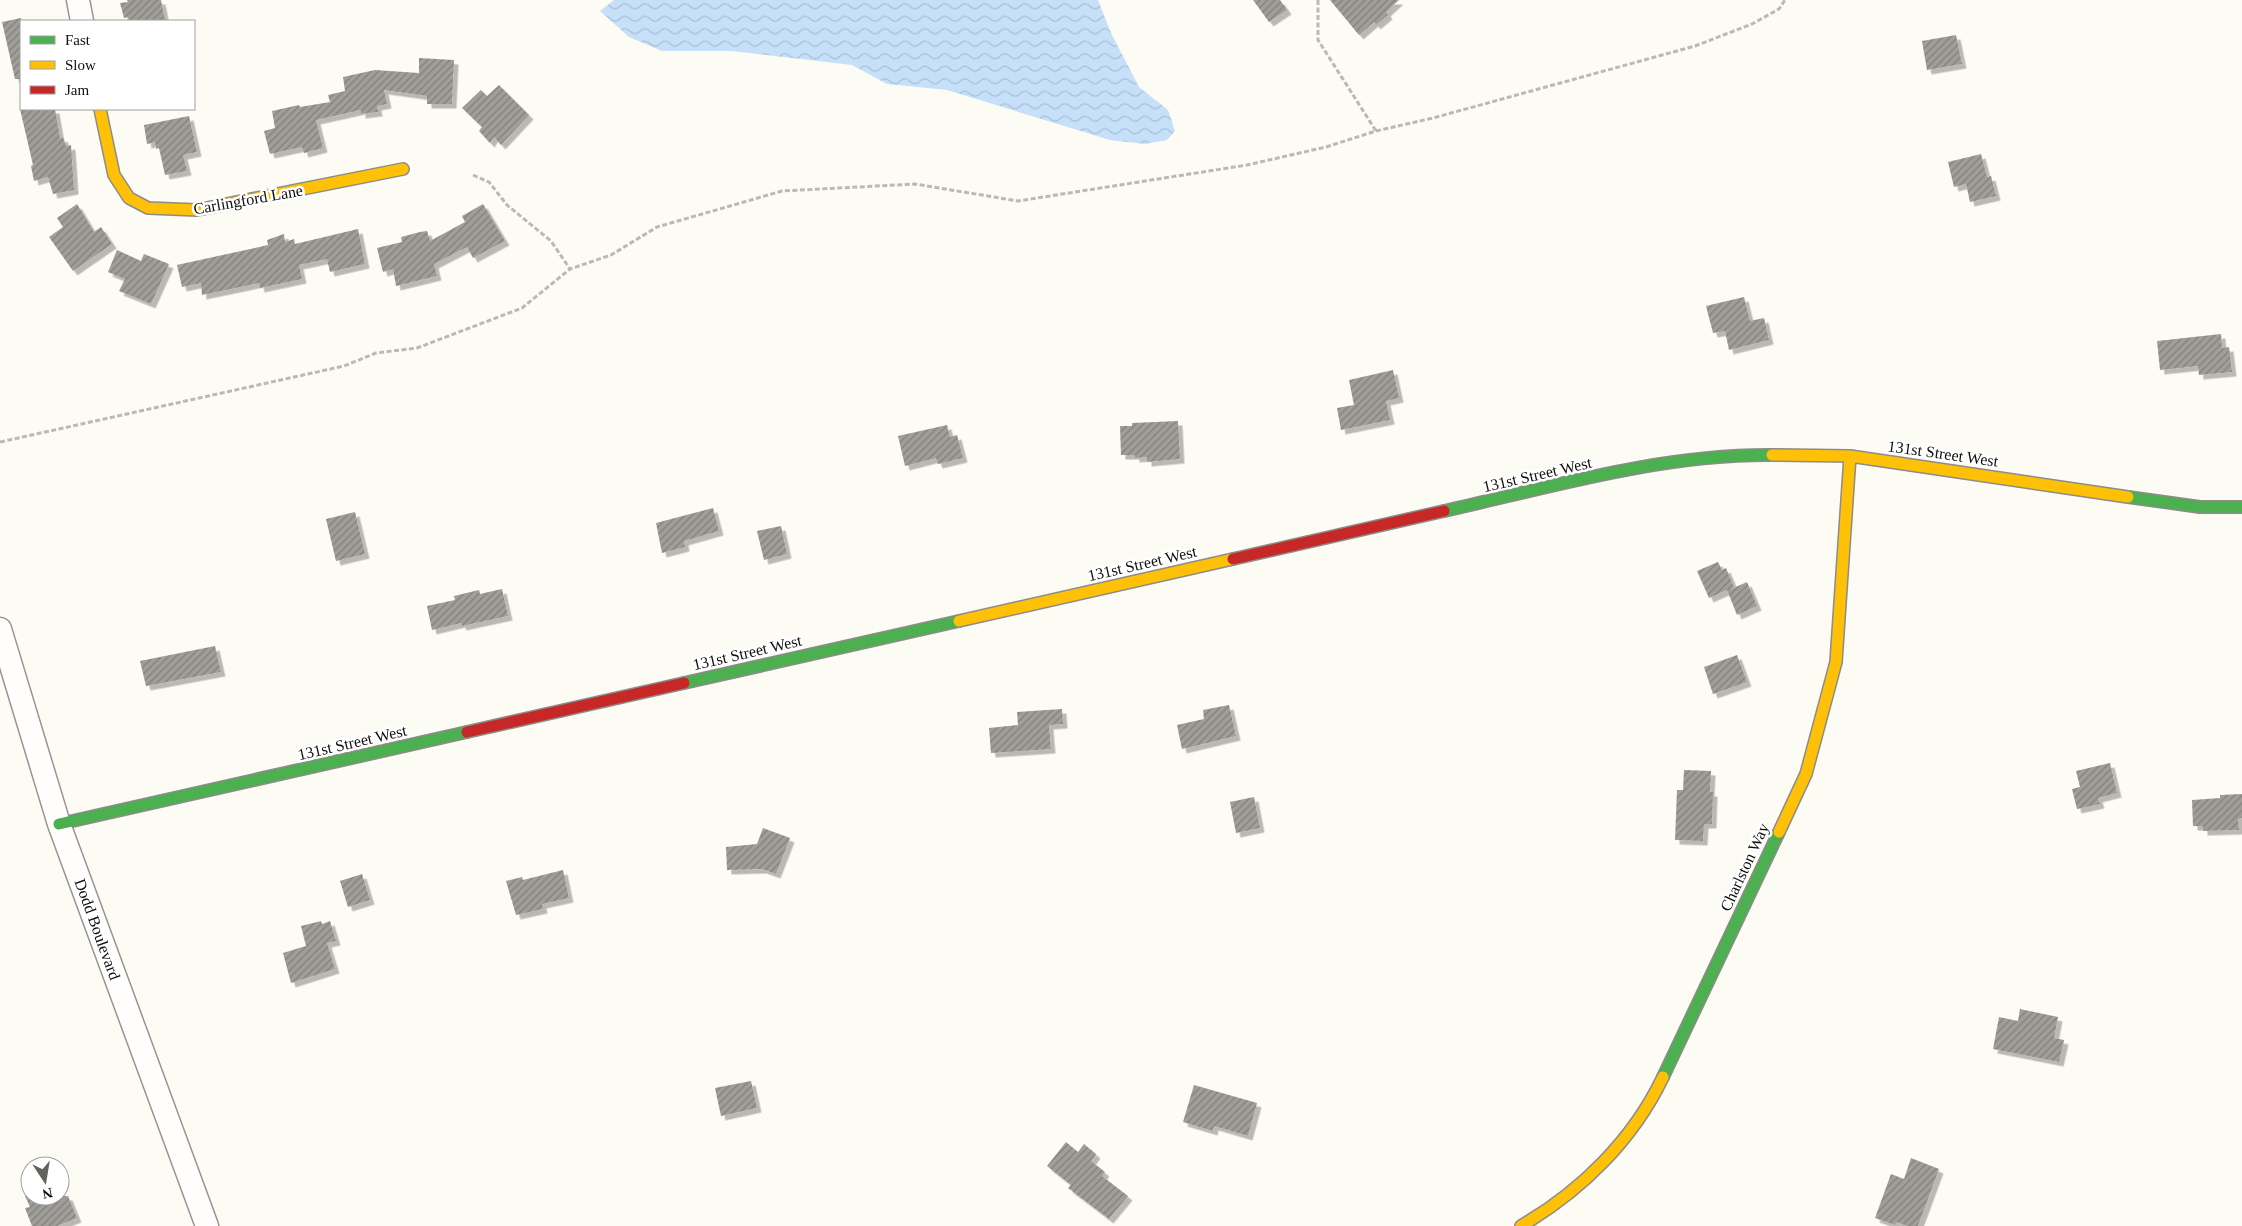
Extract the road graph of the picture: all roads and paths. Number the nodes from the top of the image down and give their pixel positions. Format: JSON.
{"nodes":[{"id":1,"x":78,"y":0,"type":"edge"},
{"id":2,"x":1318,"y":0,"type":"edge"},
{"id":3,"x":1785,"y":0,"type":"edge"},
{"id":4,"x":82,"y":20,"type":"edge"},
{"id":5,"x":100,"y":110,"type":"edge"},
{"id":6,"x":1376,"y":131,"type":"junction"},
{"id":7,"x":403,"y":169,"type":"dead end"},
{"id":8,"x":473,"y":175,"type":"dead end"},
{"id":9,"x":570,"y":269,"type":"junction"},
{"id":10,"x":0,"y":442,"type":"edge"},
{"id":11,"x":1850,"y":456,"type":"junction"},
{"id":12,"x":2242,"y":507,"type":"edge"},
{"id":13,"x":0,"y":629,"type":"edge"},
{"id":14,"x":59,"y":824,"type":"junction"},
{"id":15,"x":207,"y":1226,"type":"edge"},
{"id":16,"x":1522,"y":1226,"type":"edge"}],
"edges":[{"from":1,"to":4,"type":"street"},
{"from":2,"to":6,"type":"path"},
{"from":3,"to":6,"type":"path"},
{"from":5,"to":7,"type":"street","name":"Carlingford Lane"},
{"from":6,"to":9,"type":"path"},
{"from":8,"to":9,"type":"path"},
{"from":9,"to":10,"type":"path"},
{"from":11,"to":12,"type":"street","name":"131st Street West"},
{"from":11,"to":14,"type":"street","name":"131st Street West"},
{"from":11,"to":16,"type":"street","name":"Charlston Way"},
{"from":13,"to":14,"type":"street","name":"Dodd Boulevard"},
{"from":14,"to":15,"type":"street","name":"Dodd Boulevard"}]}
